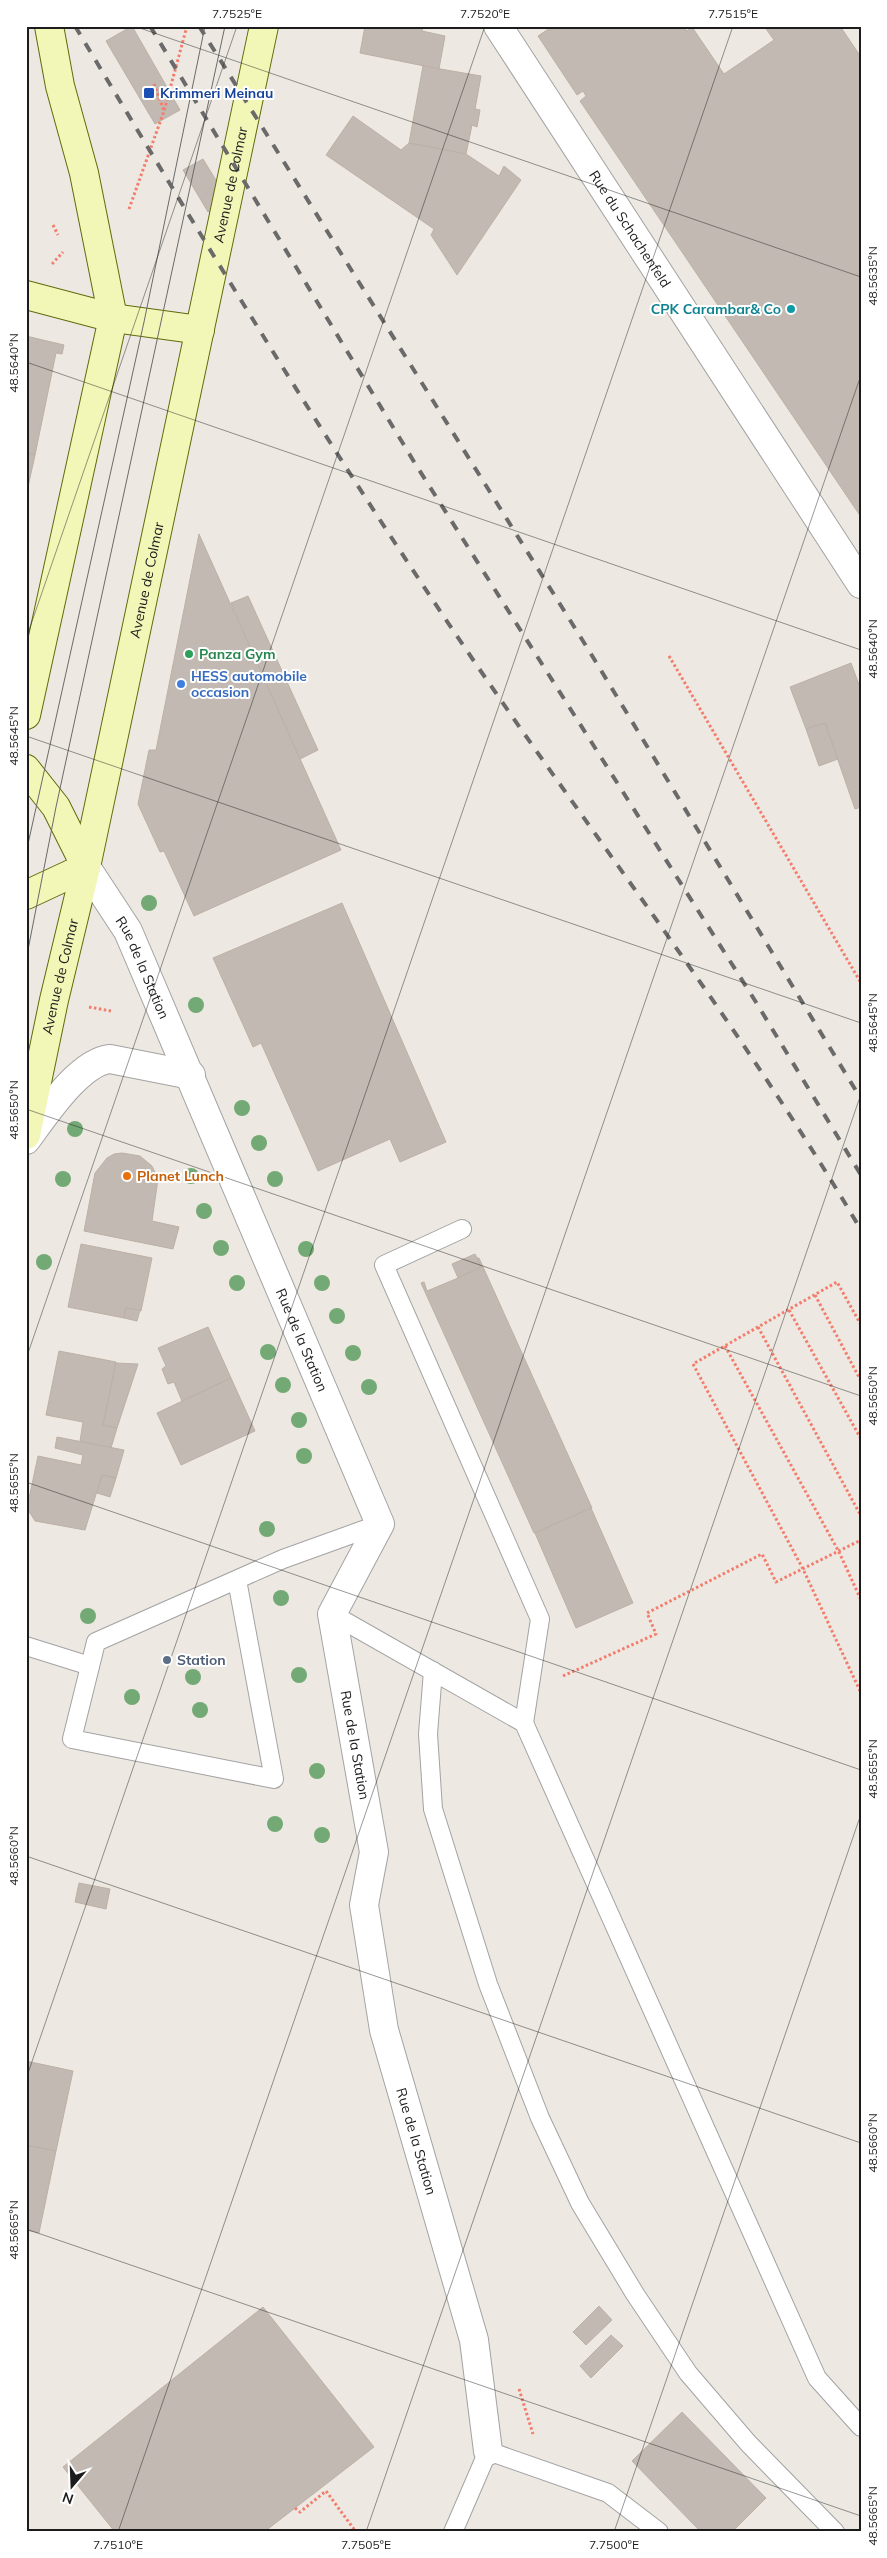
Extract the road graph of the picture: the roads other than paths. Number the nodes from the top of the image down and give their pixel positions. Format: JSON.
{"nodes":[{"id":1,"x":49,"y":26,"type":"edge"},
{"id":2,"x":264,"y":26,"type":"edge"},
{"id":3,"x":498,"y":26,"type":"edge"},
{"id":4,"x":26,"y":295,"type":"edge"},
{"id":5,"x":113,"y":318,"type":"junction"},
{"id":6,"x":200,"y":330,"type":"junction"},
{"id":7,"x":861,"y":584,"type":"edge"},
{"id":8,"x":26,"y":715,"type":"edge"},
{"id":9,"x":26,"y":769,"type":"edge"},
{"id":10,"x":86,"y":867,"type":"junction"},
{"id":11,"x":26,"y":895,"type":"edge"},
{"id":12,"x":191,"y":1075,"type":"junction"},
{"id":13,"x":26,"y":1135,"type":"edge"},
{"id":14,"x":26,"y":1140,"type":"edge"},
{"id":15,"x":462,"y":1229,"type":"dead end"},
{"id":16,"x":380,"y":1524,"type":"junction"},
{"id":17,"x":236,"y":1580,"type":"junction"},
{"id":18,"x":332,"y":1614,"type":"junction"},
{"id":19,"x":26,"y":1646,"type":"edge"},
{"id":20,"x":90,"y":1666,"type":"junction"},
{"id":21,"x":433,"y":1671,"type":"junction"},
{"id":22,"x":524,"y":1722,"type":"junction"},
{"id":23,"x":861,"y":2427,"type":"edge"},
{"id":24,"x":488,"y":2451,"type":"junction"},
{"id":25,"x":453,"y":2532,"type":"edge"},
{"id":26,"x":659,"y":2532,"type":"edge"},
{"id":27,"x":835,"y":2532,"type":"edge"}],
"edges":[{"from":1,"to":5,"type":"main road"},
{"from":2,"to":6,"type":"main road","name":"Avenue de Colmar"},
{"from":3,"to":7,"type":"street","name":"Rue du Schachenfeld"},
{"from":4,"to":5,"type":"main road"},
{"from":5,"to":6,"type":"main road"},
{"from":5,"to":8,"type":"main road"},
{"from":6,"to":10,"type":"main road","name":"Avenue de Colmar"},
{"from":9,"to":10,"type":"main road"},
{"from":10,"to":11,"type":"main road"},
{"from":10,"to":12,"type":"street","name":"Rue de la Station"},
{"from":10,"to":13,"type":"main road","name":"Avenue de Colmar"},
{"from":12,"to":14,"type":"street"},
{"from":12,"to":16,"type":"street","name":"Rue de la Station"},
{"from":15,"to":22,"type":"lane"},
{"from":16,"to":17,"type":"lane"},
{"from":16,"to":18,"type":"street"},
{"from":17,"to":20,"type":"lane"},
{"from":17,"to":20,"type":"lane"},
{"from":18,"to":21,"type":"lane"},
{"from":18,"to":24,"type":"street","name":"Rue de la Station"},
{"from":19,"to":20,"type":"lane"},
{"from":21,"to":22,"type":"lane"},
{"from":21,"to":27,"type":"lane"},
{"from":22,"to":23,"type":"lane"},
{"from":24,"to":25,"type":"lane"},
{"from":24,"to":26,"type":"lane"}]}
